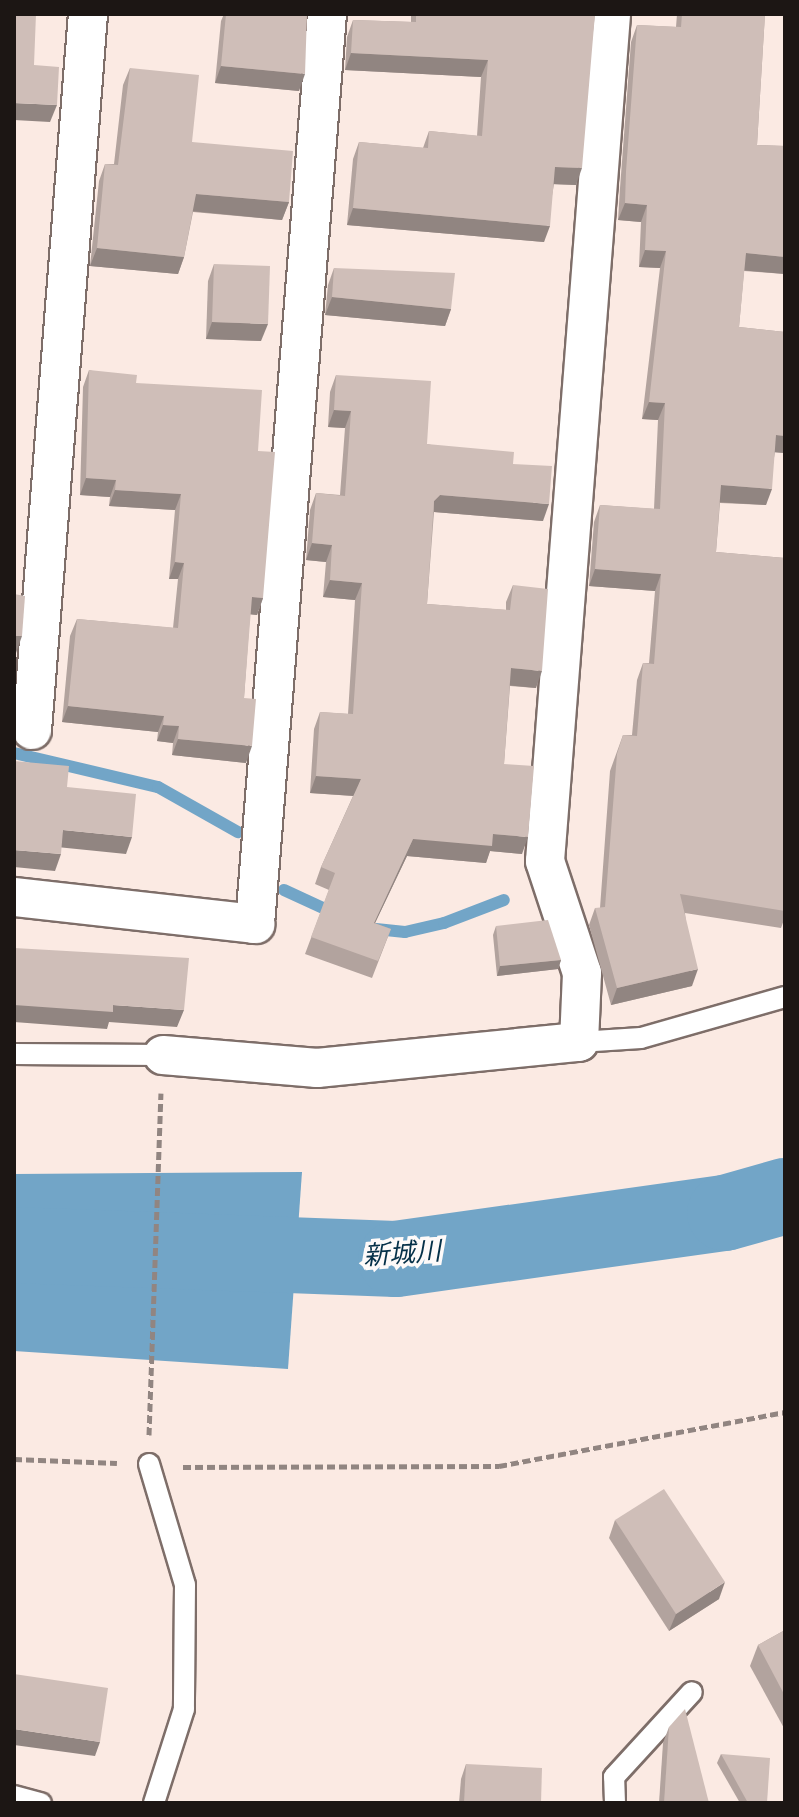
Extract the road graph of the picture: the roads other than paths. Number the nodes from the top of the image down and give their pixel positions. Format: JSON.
{"nodes":[{"id":1,"x":88,"y":14,"type":"edge"},
{"id":2,"x":327,"y":14,"type":"edge"},
{"id":3,"x":611,"y":14,"type":"edge"},
{"id":4,"x":32,"y":730,"type":"dead end"},
{"id":5,"x":14,"y":897,"type":"edge"},
{"id":6,"x":785,"y":997,"type":"edge"},
{"id":7,"x":579,"y":1042,"type":"junction"},
{"id":8,"x":14,"y":1054,"type":"edge"},
{"id":9,"x":162,"y":1072,"type":"joint"},
{"id":10,"x":149,"y":1456,"type":"road end"},
{"id":11,"x":692,"y":1692,"type":"dead end"},
{"id":12,"x":14,"y":1796,"type":"edge"},
{"id":13,"x":41,"y":1803,"type":"edge"},
{"id":14,"x":154,"y":1803,"type":"edge"},
{"id":15,"x":615,"y":1803,"type":"edge"}],
"edges":[{"from":1,"to":4,"type":"street"},
{"from":2,"to":5,"type":"street"},
{"from":3,"to":7,"type":"street"},
{"from":6,"to":7,"type":"lane"},
{"from":7,"to":9,"type":"street"},
{"from":8,"to":9,"type":"lane"},
{"from":10,"to":14,"type":"lane"},
{"from":11,"to":15,"type":"lane"},
{"from":12,"to":13,"type":"lane"}]}
